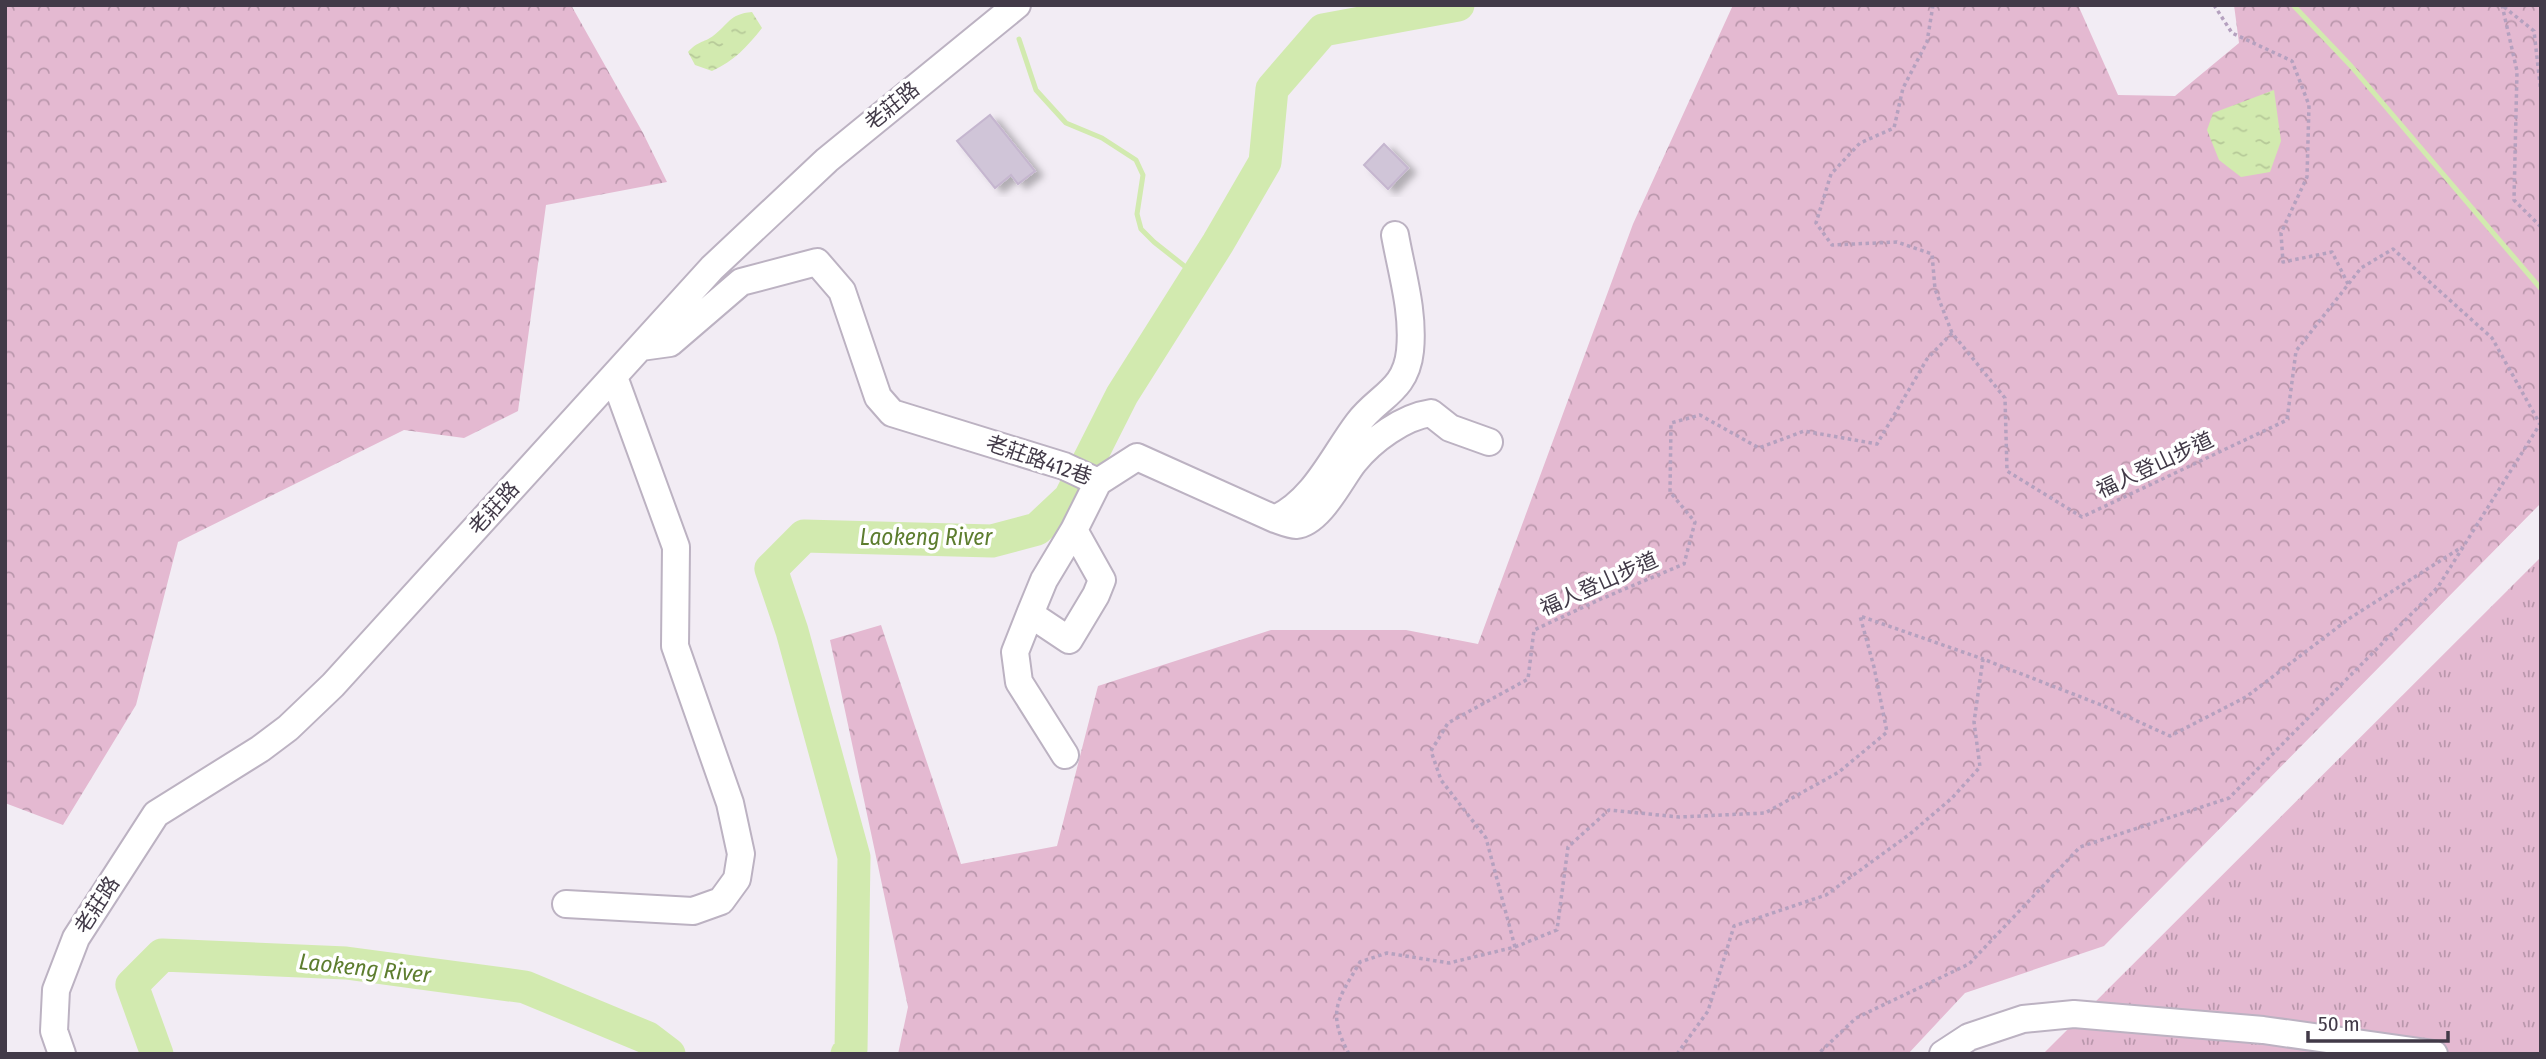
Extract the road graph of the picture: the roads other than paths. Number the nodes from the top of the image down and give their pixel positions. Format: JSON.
{"nodes":[{"id":1,"x":1014,"y":6,"type":"edge"},
{"id":2,"x":1395,"y":235,"type":"dead end"},
{"id":3,"x":640,"y":347,"type":"junction"},
{"id":4,"x":614,"y":377,"type":"junction"},
{"id":5,"x":1489,"y":442,"type":"dead end"},
{"id":6,"x":1098,"y":482,"type":"junction"},
{"id":7,"x":1275,"y":519,"type":"junction"},
{"id":8,"x":1074,"y":530,"type":"junction"},
{"id":9,"x":1030,"y":614,"type":"junction"},
{"id":10,"x":1065,"y":755,"type":"dead end"},
{"id":11,"x":566,"y":904,"type":"dead end"},
{"id":12,"x":62,"y":1054,"type":"edge"},
{"id":13,"x":1943,"y":1054,"type":"edge"},
{"id":14,"x":2434,"y":1054,"type":"edge"}],
"edges":[{"from":1,"to":3,"type":"street","name":"老莊路"},
{"from":2,"to":7,"type":"street"},
{"from":3,"to":4,"type":"street","name":"老莊路"},
{"from":3,"to":6,"type":"street","name":"老莊路412巷"},
{"from":4,"to":11,"type":"street"},
{"from":4,"to":12,"type":"street","name":"老莊路"},
{"from":5,"to":7,"type":"street","name":"老莊路412巷"},
{"from":6,"to":7,"type":"street","name":"老莊路412巷"},
{"from":6,"to":8,"type":"street"},
{"from":8,"to":9,"type":"street"},
{"from":8,"to":9,"type":"street"},
{"from":9,"to":10,"type":"street"},
{"from":13,"to":14,"type":"street"}]}
